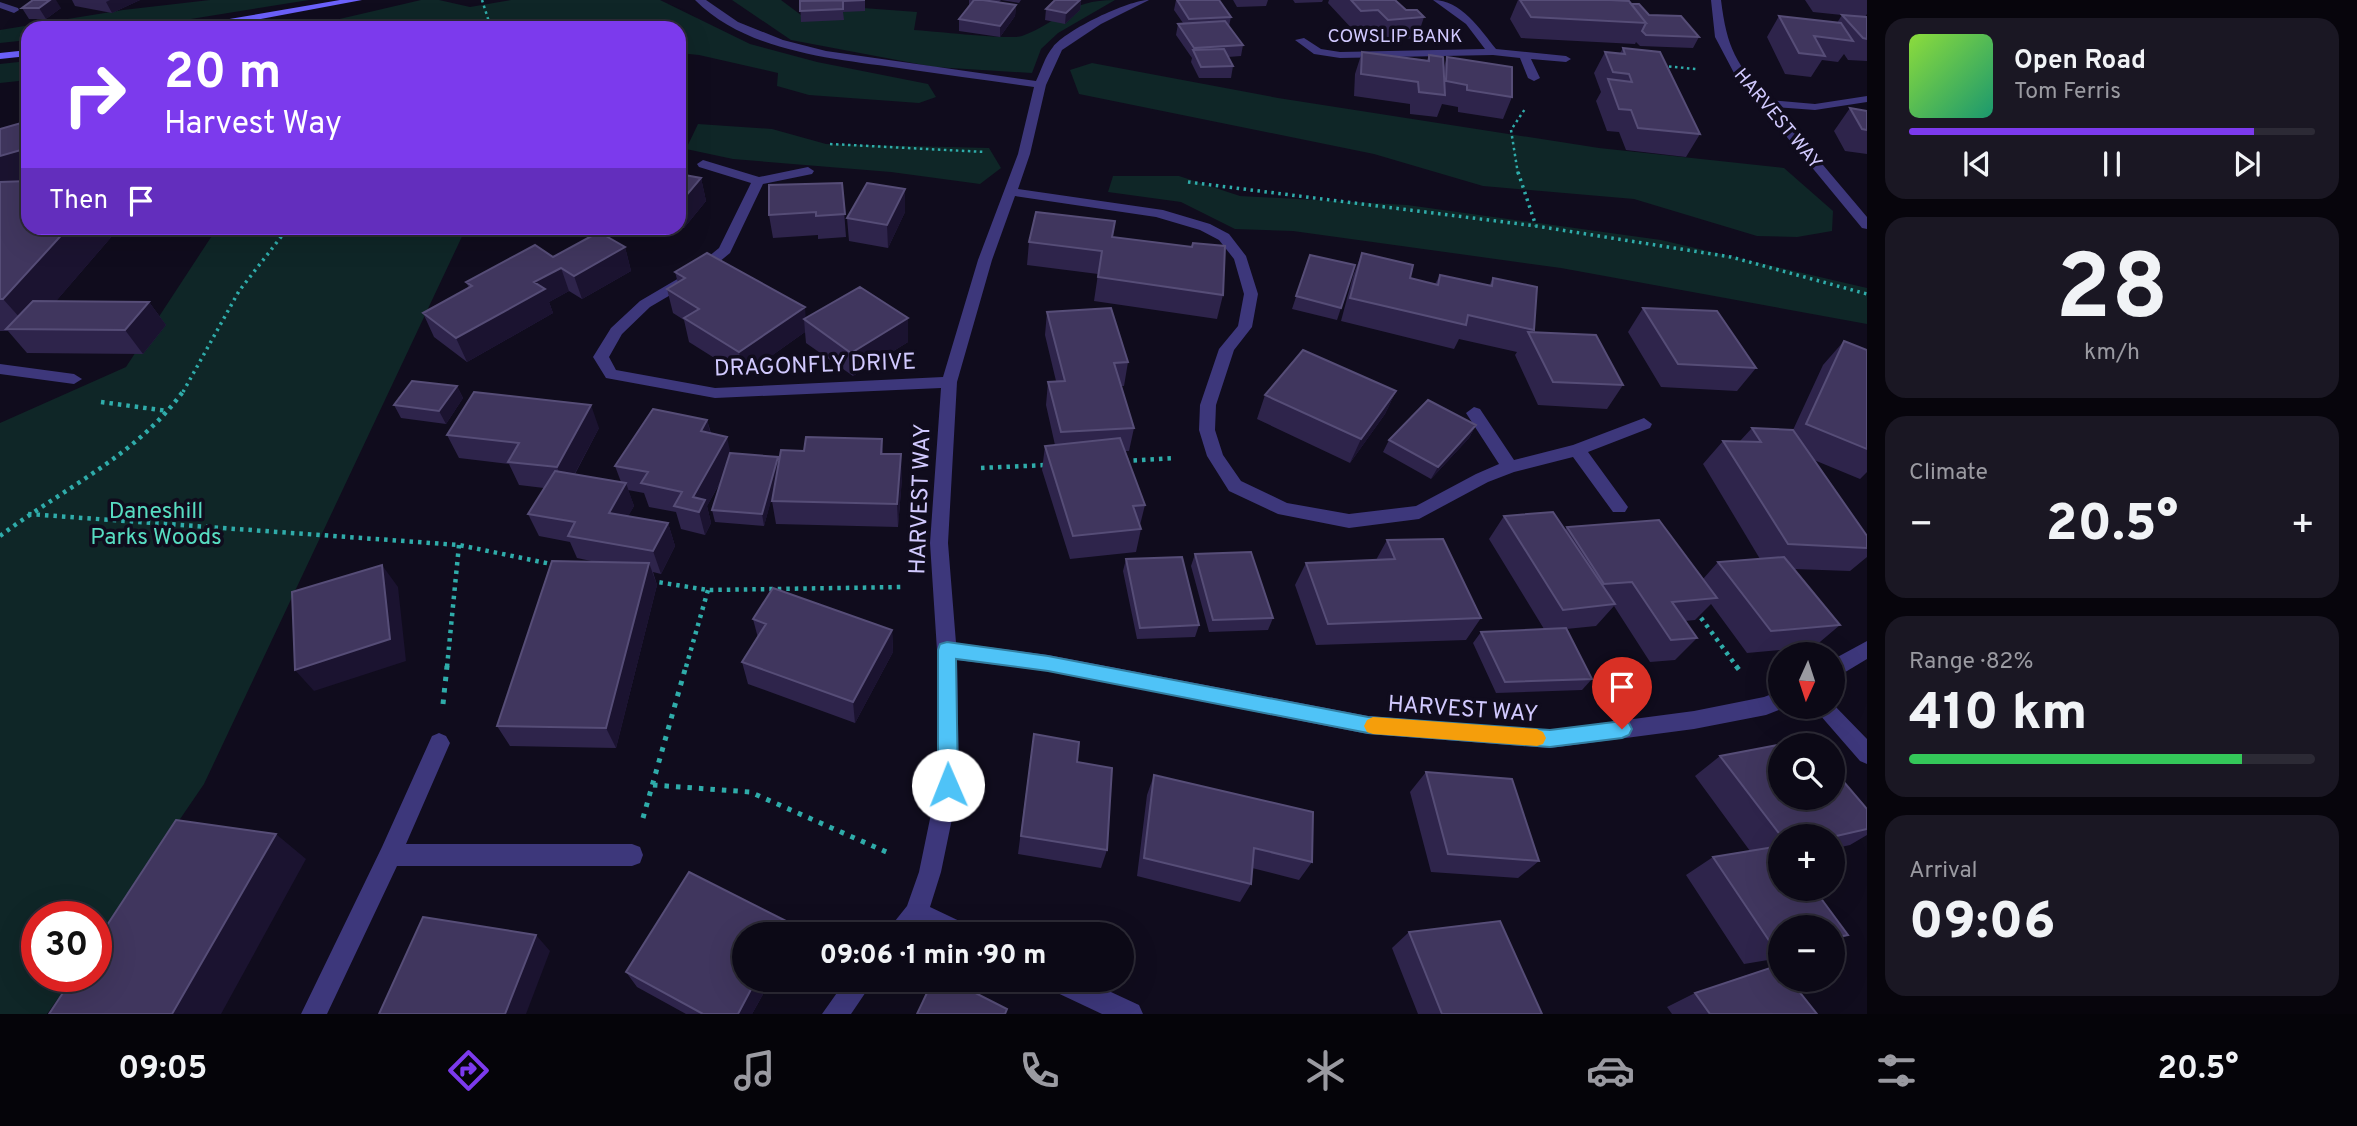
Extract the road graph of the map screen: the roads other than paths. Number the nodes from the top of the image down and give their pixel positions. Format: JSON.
{"nodes":[{"id":1,"x":357,"y":0,"type":"edge"},
{"id":2,"x":700,"y":0,"type":"edge"},
{"id":3,"x":1144,"y":0,"type":"edge"},
{"id":4,"x":1438,"y":0,"type":"edge"},
{"id":5,"x":1716,"y":0,"type":"edge"},
{"id":6,"x":0,"y":5,"type":"edge"},
{"id":7,"x":15,"y":10,"type":"dead end"},
{"id":8,"x":235,"y":21,"type":"edge"},
{"id":9,"x":1300,"y":40,"type":"dead end"},
{"id":10,"x":1493,"y":52,"type":"junction"},
{"id":11,"x":21,"y":54,"type":"edge"},
{"id":12,"x":1524,"y":55,"type":"junction"},
{"id":13,"x":0,"y":56,"type":"edge"},
{"id":14,"x":1566,"y":59,"type":"dead end"},
{"id":15,"x":1534,"y":78,"type":"road end"},
{"id":16,"x":1040,"y":85,"type":"junction"},
{"id":17,"x":1867,"y":99,"type":"edge"},
{"id":18,"x":1764,"y":103,"type":"junction"},
{"id":19,"x":703,"y":164,"type":"dead end"},
{"id":20,"x":808,"y":171,"type":"dead end"},
{"id":21,"x":758,"y":181,"type":"junction"},
{"id":22,"x":1012,"y":192,"type":"junction"},
{"id":23,"x":1867,"y":225,"type":"edge"},
{"id":24,"x":0,"y":369,"type":"edge"},
{"id":25,"x":74,"y":379,"type":"dead end"},
{"id":26,"x":949,"y":382,"type":"junction"},
{"id":27,"x":1475,"y":413,"type":"dead end"},
{"id":28,"x":1644,"y":424,"type":"dead end"},
{"id":29,"x":1577,"y":450,"type":"junction"},
{"id":30,"x":1510,"y":467,"type":"junction"},
{"id":31,"x":1619,"y":507,"type":"dead end"},
{"id":32,"x":1867,"y":649,"type":"edge"},
{"id":33,"x":947,"y":650,"type":"junction"},
{"id":34,"x":1845,"y":663,"type":"edge"},
{"id":35,"x":1768,"y":704,"type":"edge"},
{"id":36,"x":1834,"y":719,"type":"edge"},
{"id":37,"x":439,"y":743,"type":"road end"},
{"id":38,"x":1867,"y":754,"type":"edge"},
{"id":39,"x":390,"y":855,"type":"junction"},
{"id":40,"x":632,"y":855,"type":"road end"},
{"id":41,"x":916,"y":913,"type":"junction"},
{"id":42,"x":909,"y":922,"type":"edge"},
{"id":43,"x":936,"y":922,"type":"edge"},
{"id":44,"x":852,"y":992,"type":"edge"},
{"id":45,"x":1083,"y":992,"type":"edge"},
{"id":46,"x":314,"y":1014,"type":"edge"},
{"id":47,"x":835,"y":1014,"type":"edge"},
{"id":48,"x":1130,"y":1014,"type":"edge"}],
"edges":[{"from":1,"to":8,"type":"street"},
{"from":2,"to":16,"type":"street"},
{"from":3,"to":16,"type":"street"},
{"from":4,"to":10,"type":"street","name":"COWSLIP BANK"},
{"from":5,"to":18,"type":"street","name":"HARVEST WAY"},
{"from":6,"to":7,"type":"street"},
{"from":9,"to":10,"type":"street","name":"COWSLIP BANK"},
{"from":10,"to":12,"type":"street","name":"COWSLIP BANK"},
{"from":11,"to":13,"type":"street"},
{"from":12,"to":14,"type":"street","name":"COWSLIP BANK"},
{"from":12,"to":15,"type":"street"},
{"from":16,"to":22,"type":"street","name":"HARVEST WAY"},
{"from":17,"to":18,"type":"street"},
{"from":18,"to":23,"type":"street","name":"HARVEST WAY"},
{"from":19,"to":21,"type":"street"},
{"from":20,"to":21,"type":"street"},
{"from":21,"to":26,"type":"street","name":"DRAGONFLY DRIVE"},
{"from":22,"to":26,"type":"street","name":"HARVEST WAY"},
{"from":22,"to":30,"type":"street"},
{"from":24,"to":25,"type":"street"},
{"from":26,"to":33,"type":"street","name":"HARVEST WAY"},
{"from":27,"to":30,"type":"street"},
{"from":28,"to":29,"type":"street"},
{"from":29,"to":30,"type":"street"},
{"from":29,"to":31,"type":"street"},
{"from":32,"to":34,"type":"street"},
{"from":33,"to":35,"type":"street","name":"HARVEST WAY"},
{"from":33,"to":41,"type":"street"},
{"from":36,"to":38,"type":"street"},
{"from":37,"to":39,"type":"street"},
{"from":39,"to":40,"type":"street"},
{"from":39,"to":46,"type":"street"},
{"from":41,"to":42,"type":"street"},
{"from":41,"to":43,"type":"street"},
{"from":44,"to":47,"type":"street"},
{"from":45,"to":48,"type":"street"}]}
